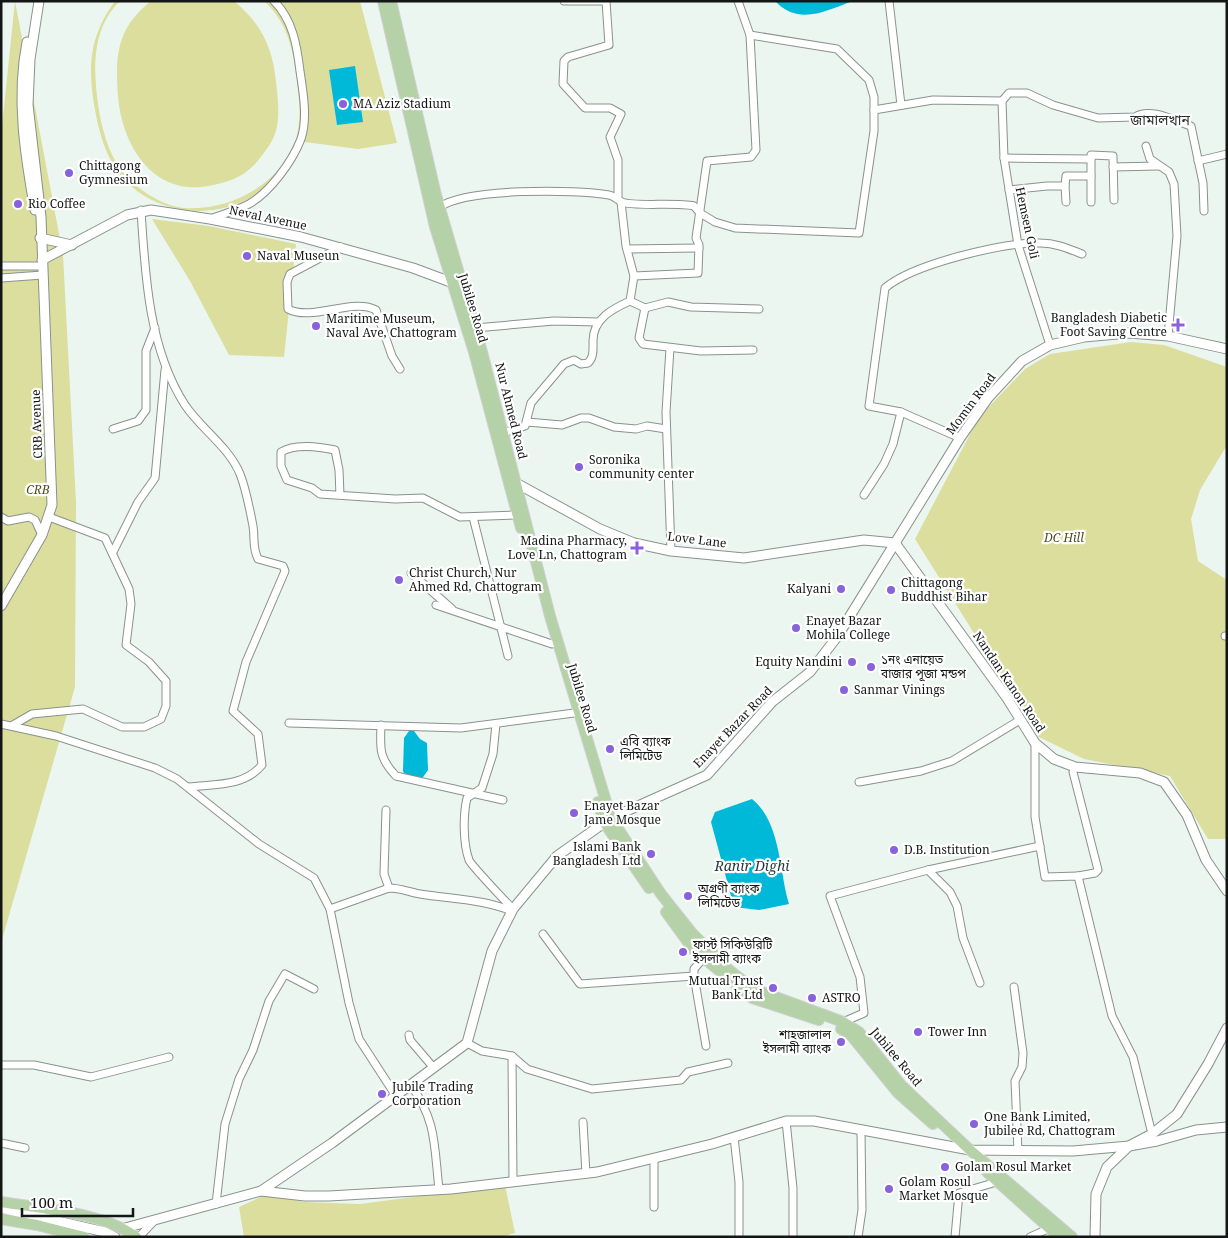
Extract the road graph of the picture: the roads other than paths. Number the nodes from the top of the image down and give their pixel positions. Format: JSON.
{"nodes":[{"id":1,"x":35,"y":1,"type":"edge"},
{"id":2,"x":39,"y":1,"type":"edge"},
{"id":3,"x":274,"y":1,"type":"edge"},
{"id":4,"x":383,"y":1,"type":"edge"},
{"id":5,"x":391,"y":1,"type":"edge"},
{"id":6,"x":564,"y":1,"type":"edge"},
{"id":7,"x":606,"y":1,"type":"edge"},
{"id":8,"x":738,"y":1,"type":"edge"},
{"id":9,"x":889,"y":1,"type":"edge"},
{"id":10,"x":750,"y":35,"type":"junction"},
{"id":11,"x":1002,"y":101,"type":"junction"},
{"id":12,"x":25,"y":105,"type":"junction"},
{"id":13,"x":901,"y":105,"type":"junction"},
{"id":14,"x":874,"y":110,"type":"junction"},
{"id":15,"x":1146,"y":146,"type":"dead end"},
{"id":16,"x":1227,"y":154,"type":"edge"},
{"id":17,"x":1004,"y":158,"type":"junction"},
{"id":18,"x":1090,"y":159,"type":"junction"},
{"id":19,"x":1198,"y":161,"type":"junction"},
{"id":20,"x":1158,"y":166,"type":"junction"},
{"id":21,"x":1113,"y":167,"type":"junction"},
{"id":22,"x":1091,"y":176,"type":"junction"},
{"id":23,"x":1065,"y":186,"type":"junction"},
{"id":24,"x":1009,"y":190,"type":"junction"},
{"id":25,"x":620,"y":200,"type":"junction"},
{"id":26,"x":1114,"y":200,"type":"dead end"},
{"id":27,"x":1066,"y":202,"type":"dead end"},
{"id":28,"x":1090,"y":202,"type":"dead end"},
{"id":29,"x":440,"y":207,"type":"junction"},
{"id":30,"x":141,"y":210,"type":"junction"},
{"id":31,"x":1204,"y":211,"type":"dead end"},
{"id":32,"x":700,"y":213,"type":"junction"},
{"id":33,"x":210,"y":219,"type":"junction"},
{"id":34,"x":40,"y":234,"type":"junction"},
{"id":35,"x":72,"y":245,"type":"junction"},
{"id":36,"x":1018,"y":245,"type":"junction"},
{"id":37,"x":342,"y":247,"type":"junction"},
{"id":38,"x":699,"y":248,"type":"junction"},
{"id":39,"x":627,"y":249,"type":"junction"},
{"id":40,"x":1082,"y":254,"type":"dead end"},
{"id":41,"x":1,"y":266,"type":"edge"},
{"id":42,"x":41,"y":267,"type":"junction"},
{"id":43,"x":634,"y":276,"type":"junction"},
{"id":44,"x":1,"y":278,"type":"edge"},
{"id":45,"x":458,"y":285,"type":"junction"},
{"id":46,"x":630,"y":301,"type":"junction"},
{"id":47,"x":645,"y":308,"type":"junction"},
{"id":48,"x":759,"y":309,"type":"dead end"},
{"id":49,"x":599,"y":322,"type":"junction"},
{"id":50,"x":156,"y":328,"type":"junction"},
{"id":51,"x":475,"y":328,"type":"junction"},
{"id":52,"x":1168,"y":336,"type":"junction"},
{"id":53,"x":1050,"y":346,"type":"junction"},
{"id":54,"x":670,"y":348,"type":"junction"},
{"id":55,"x":1227,"y":349,"type":"edge"},
{"id":56,"x":753,"y":350,"type":"dead end"},
{"id":57,"x":166,"y":367,"type":"junction"},
{"id":58,"x":400,"y":369,"type":"dead end"},
{"id":59,"x":901,"y":412,"type":"junction"},
{"id":60,"x":527,"y":422,"type":"junction"},
{"id":61,"x":113,"y":429,"type":"dead end"},
{"id":62,"x":666,"y":429,"type":"junction"},
{"id":63,"x":503,"y":433,"type":"junction"},
{"id":64,"x":960,"y":438,"type":"junction"},
{"id":65,"x":513,"y":485,"type":"junction"},
{"id":66,"x":340,"y":495,"type":"junction"},
{"id":67,"x":864,"y":495,"type":"dead end"},
{"id":68,"x":517,"y":515,"type":"junction"},
{"id":69,"x":49,"y":517,"type":"junction"},
{"id":70,"x":472,"y":517,"type":"junction"},
{"id":71,"x":1,"y":518,"type":"edge"},
{"id":72,"x":42,"y":534,"type":"junction"},
{"id":73,"x":895,"y":542,"type":"junction"},
{"id":74,"x":671,"y":550,"type":"junction"},
{"id":75,"x":113,"y":552,"type":"junction"},
{"id":76,"x":411,"y":573,"type":"dead end"},
{"id":77,"x":436,"y":605,"type":"dead end"},
{"id":78,"x":1,"y":606,"type":"edge"},
{"id":79,"x":456,"y":612,"type":"junction"},
{"id":80,"x":501,"y":627,"type":"junction"},
{"id":81,"x":552,"y":644,"type":"junction"},
{"id":82,"x":508,"y":656,"type":"dead end"},
{"id":83,"x":574,"y":713,"type":"junction"},
{"id":84,"x":1020,"y":720,"type":"junction"},
{"id":85,"x":290,"y":723,"type":"dead end"},
{"id":86,"x":1,"y":724,"type":"edge"},
{"id":87,"x":496,"y":724,"type":"junction"},
{"id":88,"x":13,"y":725,"type":"junction"},
{"id":89,"x":381,"y":725,"type":"junction"},
{"id":90,"x":1035,"y":743,"type":"junction"},
{"id":91,"x":1075,"y":767,"type":"junction"},
{"id":92,"x":860,"y":782,"type":"dead end"},
{"id":93,"x":188,"y":787,"type":"junction"},
{"id":94,"x":474,"y":793,"type":"junction"},
{"id":95,"x":503,"y":800,"type":"dead end"},
{"id":96,"x":386,"y":810,"type":"dead end"},
{"id":97,"x":610,"y":822,"type":"junction"},
{"id":98,"x":1040,"y":846,"type":"junction"},
{"id":99,"x":928,"y":870,"type":"junction"},
{"id":100,"x":1078,"y":876,"type":"junction"},
{"id":101,"x":389,"y":888,"type":"junction"},
{"id":102,"x":1227,"y":891,"type":"edge"},
{"id":103,"x":330,"y":909,"type":"junction"},
{"id":104,"x":512,"y":910,"type":"junction"},
{"id":105,"x":543,"y":934,"type":"dead end"},
{"id":106,"x":707,"y":954,"type":"junction"},
{"id":107,"x":694,"y":976,"type":"junction"},
{"id":108,"x":980,"y":983,"type":"dead end"},
{"id":109,"x":1014,"y":987,"type":"dead end"},
{"id":110,"x":314,"y":989,"type":"dead end"},
{"id":111,"x":843,"y":1022,"type":"junction"},
{"id":112,"x":1227,"y":1028,"type":"edge"},
{"id":113,"x":408,"y":1035,"type":"dead end"},
{"id":114,"x":467,"y":1043,"type":"junction"},
{"id":115,"x":706,"y":1046,"type":"dead end"},
{"id":116,"x":169,"y":1056,"type":"dead end"},
{"id":117,"x":512,"y":1056,"type":"junction"},
{"id":118,"x":728,"y":1063,"type":"dead end"},
{"id":119,"x":1,"y":1065,"type":"edge"},
{"id":120,"x":433,"y":1067,"type":"junction"},
{"id":121,"x":410,"y":1085,"type":"junction"},
{"id":122,"x":396,"y":1096,"type":"junction"},
{"id":123,"x":786,"y":1121,"type":"junction"},
{"id":124,"x":583,"y":1122,"type":"dead end"},
{"id":125,"x":1227,"y":1127,"type":"edge"},
{"id":126,"x":861,"y":1131,"type":"junction"},
{"id":127,"x":1152,"y":1134,"type":"junction"},
{"id":128,"x":734,"y":1137,"type":"junction"},
{"id":129,"x":1,"y":1143,"type":"edge"},
{"id":130,"x":1129,"y":1146,"type":"junction"},
{"id":131,"x":25,"y":1148,"type":"dead end"},
{"id":132,"x":965,"y":1149,"type":"junction"},
{"id":133,"x":1018,"y":1150,"type":"junction"},
{"id":134,"x":654,"y":1159,"type":"junction"},
{"id":135,"x":586,"y":1174,"type":"junction"},
{"id":136,"x":1002,"y":1180,"type":"junction"},
{"id":137,"x":513,"y":1182,"type":"junction"},
{"id":138,"x":439,"y":1189,"type":"junction"},
{"id":139,"x":261,"y":1191,"type":"junction"},
{"id":140,"x":1,"y":1202,"type":"edge"},
{"id":141,"x":216,"y":1204,"type":"junction"},
{"id":142,"x":654,"y":1207,"type":"dead end"},
{"id":143,"x":1,"y":1208,"type":"edge"},
{"id":144,"x":1,"y":1219,"type":"edge"},
{"id":145,"x":156,"y":1219,"type":"junction"},
{"id":146,"x":1054,"y":1226,"type":"junction"},
{"id":147,"x":125,"y":1228,"type":"junction"},
{"id":148,"x":84,"y":1237,"type":"edge"},
{"id":149,"x":115,"y":1237,"type":"edge"},
{"id":150,"x":138,"y":1237,"type":"edge"},
{"id":151,"x":739,"y":1237,"type":"edge"},
{"id":152,"x":793,"y":1237,"type":"edge"},
{"id":153,"x":858,"y":1237,"type":"edge"},
{"id":154,"x":955,"y":1237,"type":"edge"},
{"id":155,"x":1030,"y":1237,"type":"edge"},
{"id":156,"x":1059,"y":1237,"type":"edge"},
{"id":157,"x":1072,"y":1237,"type":"edge"},
{"id":158,"x":1095,"y":1237,"type":"edge"}],
"edges":[{"from":1,"to":12,"type":"main road","name":"CRB Avenue"},
{"from":2,"to":12,"type":"main road","name":"CRB Avenue"},
{"from":3,"to":33,"type":"street"},
{"from":4,"to":45,"type":"main road","name":"Jubilee Road"},
{"from":5,"to":29,"type":"main road","name":"Nur Ahmed Road"},
{"from":6,"to":7,"type":"street"},
{"from":7,"to":25,"type":"street"},
{"from":8,"to":10,"type":"street"},
{"from":9,"to":13,"type":"street"},
{"from":10,"to":14,"type":"street"},
{"from":10,"to":32,"type":"street"},
{"from":11,"to":13,"type":"street"},
{"from":11,"to":17,"type":"street","name":"Hemsen Goli"},
{"from":11,"to":19,"type":"street"},
{"from":12,"to":34,"type":"main road","name":"CRB Avenue"},
{"from":13,"to":14,"type":"street"},
{"from":14,"to":32,"type":"street"},
{"from":15,"to":20,"type":"street"},
{"from":16,"to":19,"type":"street"},
{"from":17,"to":18,"type":"street"},
{"from":17,"to":24,"type":"street","name":"Hemsen Goli"},
{"from":18,"to":21,"type":"street"},
{"from":18,"to":22,"type":"street"},
{"from":19,"to":31,"type":"street"},
{"from":20,"to":21,"type":"street"},
{"from":20,"to":52,"type":"street"},
{"from":21,"to":26,"type":"street"},
{"from":22,"to":23,"type":"street"},
{"from":22,"to":28,"type":"street"},
{"from":23,"to":24,"type":"street"},
{"from":23,"to":27,"type":"street"},
{"from":24,"to":36,"type":"street","name":"Hemsen Goli"},
{"from":25,"to":29,"type":"street"},
{"from":25,"to":32,"type":"street"},
{"from":25,"to":39,"type":"street"},
{"from":29,"to":45,"type":"main road","name":"Nur Ahmed Road"},
{"from":30,"to":33,"type":"main road","name":"Neval Avenue"},
{"from":30,"to":35,"type":"main road","name":"Neval Avenue"},
{"from":30,"to":50,"type":"street"},
{"from":32,"to":38,"type":"street"},
{"from":33,"to":37,"type":"main road","name":"Neval Avenue"},
{"from":34,"to":35,"type":"main road"},
{"from":34,"to":42,"type":"main road","name":"CRB Avenue"},
{"from":35,"to":42,"type":"main road","name":"Neval Avenue"},
{"from":36,"to":40,"type":"street"},
{"from":36,"to":53,"type":"street","name":"Hemsen Goli"},
{"from":36,"to":59,"type":"street"},
{"from":37,"to":45,"type":"main road","name":"Neval Avenue"},
{"from":37,"to":58,"type":"street"},
{"from":38,"to":39,"type":"street"},
{"from":38,"to":43,"type":"street"},
{"from":39,"to":43,"type":"street"},
{"from":41,"to":42,"type":"street"},
{"from":42,"to":44,"type":"street"},
{"from":42,"to":69,"type":"main road","name":"CRB Avenue"},
{"from":43,"to":46,"type":"street"},
{"from":45,"to":51,"type":"main road","name":"Nur Ahmed Road"},
{"from":45,"to":65,"type":"main road","name":"Jubilee Road"},
{"from":46,"to":47,"type":"street"},
{"from":46,"to":49,"type":"street"},
{"from":47,"to":48,"type":"street"},
{"from":47,"to":54,"type":"street"},
{"from":49,"to":51,"type":"street"},
{"from":49,"to":60,"type":"street"},
{"from":50,"to":57,"type":"street"},
{"from":50,"to":61,"type":"street"},
{"from":51,"to":63,"type":"main road","name":"Nur Ahmed Road"},
{"from":52,"to":53,"type":"main road","name":"Momin Road"},
{"from":52,"to":55,"type":"main road","name":"Momin Road"},
{"from":53,"to":64,"type":"main road","name":"Momin Road"},
{"from":54,"to":56,"type":"street"},
{"from":54,"to":62,"type":"street"},
{"from":57,"to":75,"type":"street"},
{"from":57,"to":93,"type":"street"},
{"from":59,"to":64,"type":"street"},
{"from":59,"to":67,"type":"street"},
{"from":60,"to":62,"type":"street"},
{"from":60,"to":63,"type":"street"},
{"from":62,"to":74,"type":"street"},
{"from":63,"to":65,"type":"main road","name":"Nur Ahmed Road"},
{"from":64,"to":73,"type":"main road","name":"Momin Road"},
{"from":65,"to":68,"type":"main road","name":"Jubilee Road"},
{"from":65,"to":74,"type":"main road","name":"Love Lane"},
{"from":65,"to":97,"type":"main road","name":"Nur Ahmed Road"},
{"from":66,"to":66,"type":"street"},
{"from":66,"to":70,"type":"street"},
{"from":68,"to":70,"type":"street"},
{"from":68,"to":81,"type":"main road","name":"Jubilee Road"},
{"from":69,"to":72,"type":"main road","name":"CRB Avenue"},
{"from":69,"to":75,"type":"street"},
{"from":70,"to":80,"type":"street"},
{"from":71,"to":72,"type":"street"},
{"from":72,"to":78,"type":"main road","name":"CRB Avenue"},
{"from":73,"to":74,"type":"main road","name":"Love Lane"},
{"from":73,"to":84,"type":"main road","name":"Nandan Kanon Road"},
{"from":73,"to":97,"type":"main road","name":"Enayet Bazar Road"},
{"from":75,"to":88,"type":"street"},
{"from":76,"to":79,"type":"street"},
{"from":77,"to":79,"type":"street"},
{"from":79,"to":80,"type":"street"},
{"from":80,"to":81,"type":"street"},
{"from":80,"to":82,"type":"street"},
{"from":81,"to":83,"type":"main road","name":"Jubilee Road"},
{"from":83,"to":87,"type":"street"},
{"from":83,"to":97,"type":"main road","name":"Jubilee Road"},
{"from":84,"to":90,"type":"main road","name":"Nandan Kanon Road"},
{"from":84,"to":92,"type":"street"},
{"from":85,"to":89,"type":"street"},
{"from":86,"to":88,"type":"street"},
{"from":87,"to":89,"type":"street"},
{"from":87,"to":94,"type":"street"},
{"from":88,"to":93,"type":"street"},
{"from":89,"to":94,"type":"street"},
{"from":90,"to":91,"type":"main road","name":"Nandan Kanon Road"},
{"from":90,"to":98,"type":"street"},
{"from":91,"to":100,"type":"street"},
{"from":91,"to":102,"type":"main road","name":"Nandan Kanon Road"},
{"from":93,"to":103,"type":"street"},
{"from":94,"to":95,"type":"street"},
{"from":94,"to":104,"type":"street"},
{"from":96,"to":101,"type":"street"},
{"from":97,"to":104,"type":"main road","name":"Enayet Bazar Road"},
{"from":97,"to":106,"type":"main road","name":"Jubilee Road"},
{"from":98,"to":99,"type":"street"},
{"from":98,"to":100,"type":"street"},
{"from":99,"to":108,"type":"street"},
{"from":99,"to":111,"type":"street"},
{"from":100,"to":127,"type":"street"},
{"from":101,"to":103,"type":"street"},
{"from":101,"to":104,"type":"street"},
{"from":103,"to":122,"type":"street"},
{"from":104,"to":114,"type":"main road","name":"Enayet Bazar Road"},
{"from":105,"to":107,"type":"street"},
{"from":106,"to":107,"type":"street"},
{"from":106,"to":111,"type":"main road","name":"Jubilee Road"},
{"from":106,"to":132,"type":"main road"},
{"from":107,"to":115,"type":"street"},
{"from":109,"to":133,"type":"street"},
{"from":110,"to":141,"type":"street"},
{"from":111,"to":132,"type":"main road","name":"Jubilee Road"},
{"from":112,"to":127,"type":"main road"},
{"from":113,"to":120,"type":"street"},
{"from":114,"to":117,"type":"street"},
{"from":114,"to":120,"type":"main road"},
{"from":116,"to":119,"type":"street"},
{"from":117,"to":118,"type":"street"},
{"from":117,"to":137,"type":"street"},
{"from":120,"to":121,"type":"main road"},
{"from":121,"to":122,"type":"main road"},
{"from":121,"to":138,"type":"street"},
{"from":122,"to":139,"type":"main road"},
{"from":123,"to":126,"type":"main road"},
{"from":123,"to":128,"type":"main road"},
{"from":123,"to":152,"type":"street"},
{"from":124,"to":135,"type":"street"},
{"from":125,"to":130,"type":"main road"},
{"from":126,"to":132,"type":"main road"},
{"from":126,"to":153,"type":"street"},
{"from":127,"to":130,"type":"main road"},
{"from":128,"to":134,"type":"main road"},
{"from":128,"to":151,"type":"street"},
{"from":129,"to":131,"type":"street"},
{"from":130,"to":133,"type":"main road"},
{"from":130,"to":158,"type":"main road"},
{"from":132,"to":133,"type":"main road"},
{"from":132,"to":136,"type":"main road","name":"Jubilee Road"},
{"from":134,"to":135,"type":"main road"},
{"from":134,"to":142,"type":"street"},
{"from":135,"to":137,"type":"main road"},
{"from":136,"to":146,"type":"main road","name":"Jubilee Road"},
{"from":136,"to":154,"type":"street"},
{"from":137,"to":138,"type":"main road"},
{"from":138,"to":139,"type":"main road"},
{"from":139,"to":141,"type":"main road"},
{"from":140,"to":147,"type":"main road"},
{"from":141,"to":145,"type":"main road"},
{"from":143,"to":149,"type":"main road"},
{"from":144,"to":148,"type":"main road"},
{"from":145,"to":147,"type":"main road"},
{"from":145,"to":150,"type":"street"},
{"from":146,"to":155,"type":"street"},
{"from":146,"to":156,"type":"main road"},
{"from":146,"to":157,"type":"main road","name":"Jubilee Road"},
{"from":147,"to":150,"type":"main road"}]}
